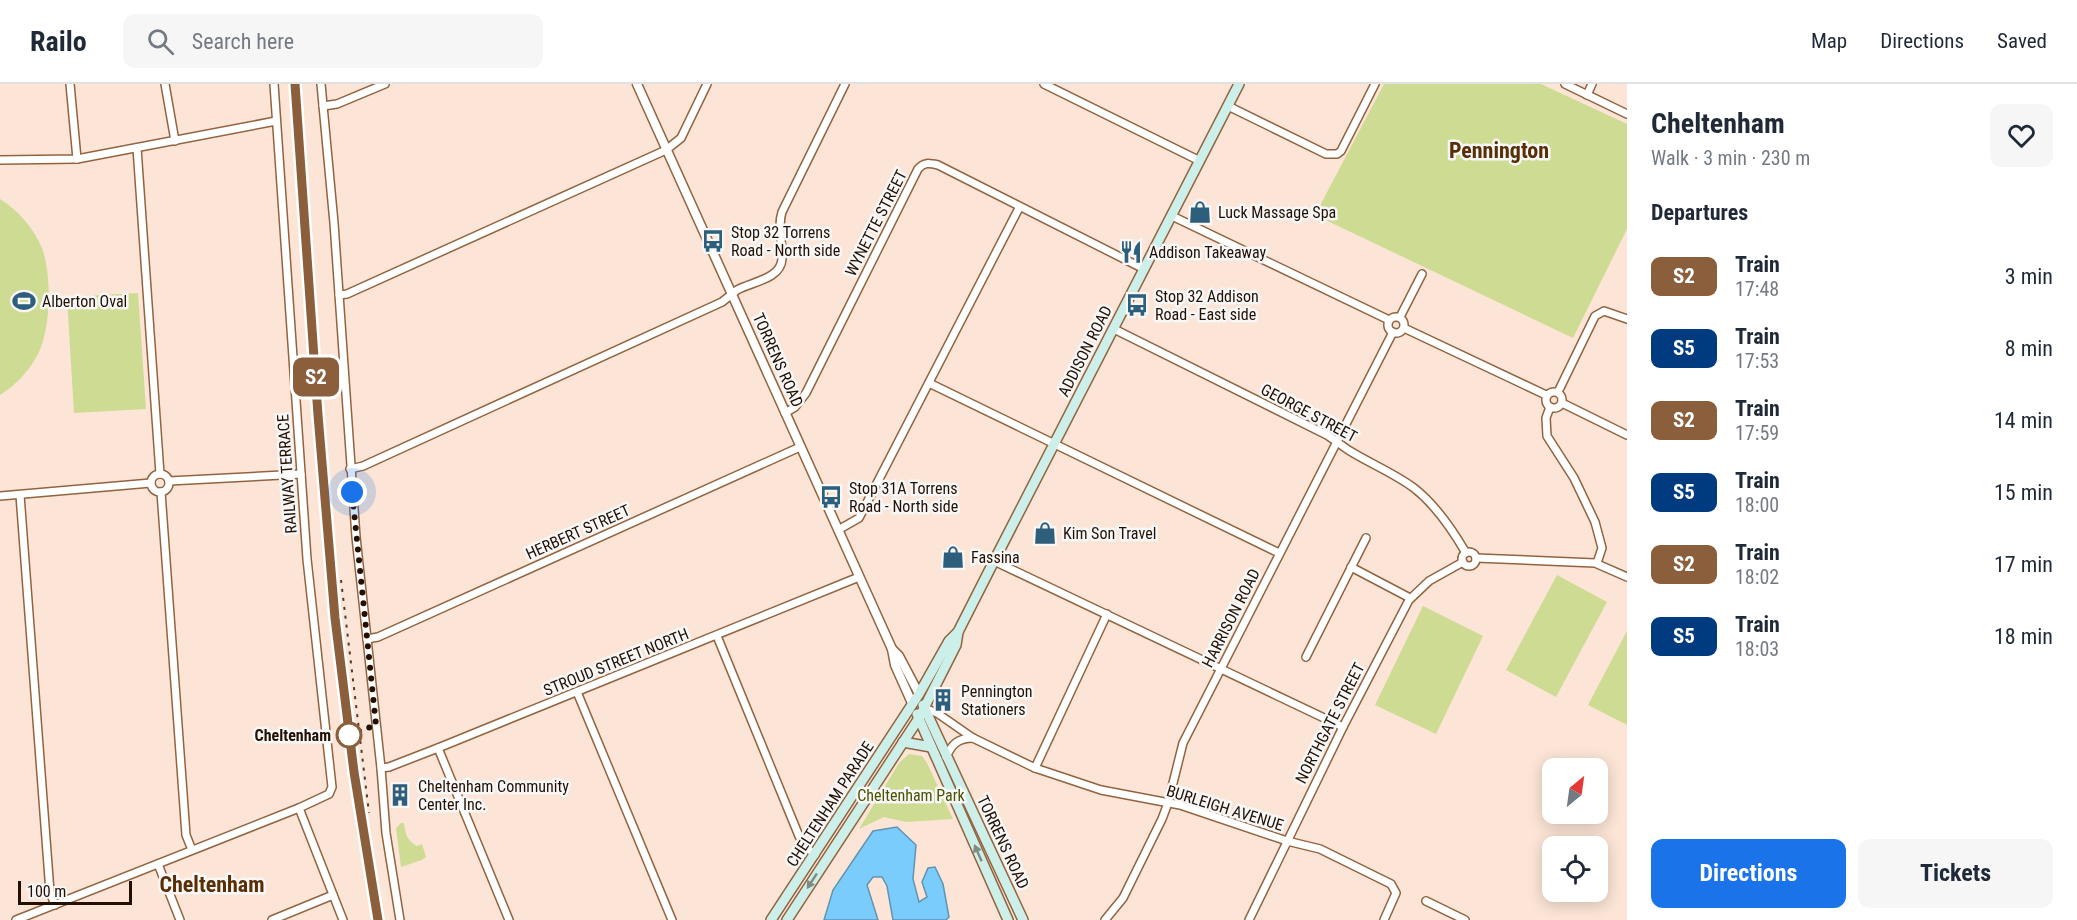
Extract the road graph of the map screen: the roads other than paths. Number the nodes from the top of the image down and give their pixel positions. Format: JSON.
{"nodes":[{"id":1,"x":70,"y":84,"type":"edge"},
{"id":2,"x":165,"y":84,"type":"edge"},
{"id":3,"x":274,"y":84,"type":"edge"},
{"id":4,"x":321,"y":84,"type":"edge"},
{"id":5,"x":385,"y":84,"type":"edge"},
{"id":6,"x":637,"y":84,"type":"edge"},
{"id":7,"x":707,"y":84,"type":"edge"},
{"id":8,"x":845,"y":84,"type":"edge"},
{"id":9,"x":1044,"y":84,"type":"edge"},
{"id":10,"x":1239,"y":84,"type":"edge"},
{"id":11,"x":1375,"y":84,"type":"edge"},
{"id":12,"x":1565,"y":84,"type":"edge"},
{"id":13,"x":1592,"y":84,"type":"edge"},
{"id":14,"x":1587,"y":94,"type":"junction"},
{"id":15,"x":322,"y":106,"type":"junction"},
{"id":16,"x":1228,"y":106,"type":"junction"},
{"id":17,"x":1627,"y":114,"type":"edge"},
{"id":18,"x":276,"y":121,"type":"junction"},
{"id":19,"x":175,"y":141,"type":"junction"},
{"id":20,"x":137,"y":148,"type":"junction"},
{"id":21,"x":666,"y":150,"type":"junction"},
{"id":22,"x":77,"y":159,"type":"junction"},
{"id":23,"x":0,"y":160,"type":"edge"},
{"id":24,"x":1200,"y":161,"type":"junction"},
{"id":25,"x":1019,"y":208,"type":"junction"},
{"id":26,"x":1172,"y":216,"type":"junction"},
{"id":27,"x":1144,"y":269,"type":"junction"},
{"id":28,"x":1422,"y":274,"type":"dead end"},
{"id":29,"x":733,"y":294,"type":"junction"},
{"id":30,"x":339,"y":295,"type":"junction"},
{"id":31,"x":1400,"y":317,"type":"junction"},
{"id":32,"x":1627,"y":319,"type":"edge"},
{"id":33,"x":1389,"y":320,"type":"junction"},
{"id":34,"x":1404,"y":328,"type":"junction"},
{"id":35,"x":1114,"y":329,"type":"junction"},
{"id":36,"x":1393,"y":333,"type":"junction"},
{"id":37,"x":928,"y":383,"type":"junction"},
{"id":38,"x":1558,"y":392,"type":"junction"},
{"id":39,"x":1546,"y":395,"type":"junction"},
{"id":40,"x":1562,"y":403,"type":"junction"},
{"id":41,"x":1550,"y":407,"type":"junction"},
{"id":42,"x":785,"y":413,"type":"junction"},
{"id":43,"x":1627,"y":435,"type":"edge"},
{"id":44,"x":1337,"y":441,"type":"junction"},
{"id":45,"x":1054,"y":444,"type":"junction"},
{"id":46,"x":800,"y":447,"type":"junction"},
{"id":47,"x":350,"y":469,"type":"junction"},
{"id":48,"x":160,"y":474,"type":"junction"},
{"id":49,"x":301,"y":474,"type":"junction"},
{"id":50,"x":169,"y":481,"type":"junction"},
{"id":51,"x":151,"y":483,"type":"junction"},
{"id":52,"x":161,"y":492,"type":"junction"},
{"id":53,"x":20,"y":495,"type":"junction"},
{"id":54,"x":0,"y":496,"type":"edge"},
{"id":55,"x":838,"y":530,"type":"junction"},
{"id":56,"x":1366,"y":538,"type":"dead end"},
{"id":57,"x":1466,"y":553,"type":"junction"},
{"id":58,"x":1279,"y":554,"type":"junction"},
{"id":59,"x":1476,"y":558,"type":"junction"},
{"id":60,"x":994,"y":561,"type":"junction"},
{"id":61,"x":1463,"y":562,"type":"junction"},
{"id":62,"x":1597,"y":563,"type":"junction"},
{"id":63,"x":1351,"y":567,"type":"junction"},
{"id":64,"x":859,"y":577,"type":"junction"},
{"id":65,"x":1627,"y":577,"type":"edge"},
{"id":66,"x":1410,"y":598,"type":"junction"},
{"id":67,"x":1107,"y":614,"type":"junction"},
{"id":68,"x":958,"y":632,"type":"junction"},
{"id":69,"x":717,"y":636,"type":"junction"},
{"id":70,"x":367,"y":639,"type":"junction"},
{"id":71,"x":892,"y":649,"type":"junction"},
{"id":72,"x":1306,"y":657,"type":"dead end"},
{"id":73,"x":1220,"y":668,"type":"junction"},
{"id":74,"x":577,"y":692,"type":"junction"},
{"id":75,"x":919,"y":694,"type":"junction"},
{"id":76,"x":912,"y":704,"type":"junction"},
{"id":77,"x":924,"y":708,"type":"junction"},
{"id":78,"x":919,"y":718,"type":"junction"},
{"id":79,"x":1343,"y":727,"type":"junction"},
{"id":80,"x":973,"y":738,"type":"junction"},
{"id":81,"x":903,"y":742,"type":"junction"},
{"id":82,"x":931,"y":747,"type":"junction"},
{"id":83,"x":438,"y":748,"type":"junction"},
{"id":84,"x":946,"y":757,"type":"junction"},
{"id":85,"x":381,"y":768,"type":"junction"},
{"id":86,"x":1035,"y":768,"type":"junction"},
{"id":87,"x":1168,"y":803,"type":"junction"},
{"id":88,"x":298,"y":808,"type":"junction"},
{"id":89,"x":1287,"y":841,"type":"junction"},
{"id":90,"x":192,"y":850,"type":"junction"},
{"id":91,"x":815,"y":855,"type":"junction"},
{"id":92,"x":158,"y":864,"type":"junction"},
{"id":93,"x":333,"y":895,"type":"junction"},
{"id":94,"x":1012,"y":897,"type":"junction"},
{"id":95,"x":1426,"y":901,"type":"dead end"},
{"id":96,"x":55,"y":905,"type":"junction"},
{"id":97,"x":1001,"y":906,"type":"junction"},
{"id":98,"x":18,"y":920,"type":"edge"},
{"id":99,"x":180,"y":920,"type":"edge"},
{"id":100,"x":272,"y":920,"type":"edge"},
{"id":101,"x":343,"y":920,"type":"edge"},
{"id":102,"x":400,"y":920,"type":"edge"},
{"id":103,"x":509,"y":920,"type":"edge"},
{"id":104,"x":672,"y":920,"type":"edge"},
{"id":105,"x":771,"y":920,"type":"edge"},
{"id":106,"x":787,"y":920,"type":"edge"},
{"id":107,"x":1008,"y":920,"type":"edge"},
{"id":108,"x":1023,"y":920,"type":"edge"},
{"id":109,"x":1105,"y":920,"type":"edge"},
{"id":110,"x":1249,"y":920,"type":"edge"},
{"id":111,"x":1384,"y":920,"type":"edge"},
{"id":112,"x":1465,"y":920,"type":"edge"}],
"edges":[{"from":1,"to":22,"type":"street"},
{"from":2,"to":19,"type":"street"},
{"from":3,"to":18,"type":"street","name":"RAILWAY TERRACE"},
{"from":4,"to":15,"type":"street"},
{"from":5,"to":15,"type":"street"},
{"from":6,"to":21,"type":"street","name":"TORRENS ROAD"},
{"from":7,"to":21,"type":"street"},
{"from":8,"to":29,"type":"street"},
{"from":9,"to":24,"type":"street"},
{"from":10,"to":16,"type":"main road","name":"ADDISON ROAD"},
{"from":11,"to":16,"type":"street"},
{"from":12,"to":14,"type":"street"},
{"from":13,"to":14,"type":"street"},
{"from":14,"to":17,"type":"street"},
{"from":15,"to":30,"type":"street"},
{"from":16,"to":24,"type":"main road","name":"ADDISON ROAD"},
{"from":18,"to":19,"type":"street"},
{"from":18,"to":49,"type":"street","name":"RAILWAY TERRACE"},
{"from":19,"to":20,"type":"street"},
{"from":20,"to":22,"type":"street"},
{"from":20,"to":48,"type":"street"},
{"from":21,"to":29,"type":"street","name":"TORRENS ROAD"},
{"from":21,"to":30,"type":"street"},
{"from":22,"to":23,"type":"street"},
{"from":24,"to":26,"type":"main road","name":"ADDISON ROAD"},
{"from":25,"to":27,"type":"street","name":"WYNETTE STREET"},
{"from":25,"to":37,"type":"street"},
{"from":25,"to":42,"type":"street","name":"WYNETTE STREET"},
{"from":26,"to":27,"type":"main road","name":"ADDISON ROAD"},
{"from":26,"to":33,"type":"street"},
{"from":27,"to":35,"type":"main road","name":"ADDISON ROAD"},
{"from":28,"to":31,"type":"street"},
{"from":29,"to":42,"type":"street","name":"TORRENS ROAD"},
{"from":29,"to":47,"type":"street"},
{"from":30,"to":47,"type":"street"},
{"from":31,"to":33,"type":"street"},
{"from":31,"to":34,"type":"street"},
{"from":32,"to":38,"type":"street"},
{"from":33,"to":36,"type":"street"},
{"from":34,"to":36,"type":"street"},
{"from":34,"to":39,"type":"street"},
{"from":35,"to":44,"type":"street","name":"GEORGE STREET"},
{"from":35,"to":45,"type":"main road","name":"ADDISON ROAD"},
{"from":36,"to":44,"type":"street","name":"HARRISON ROAD"},
{"from":37,"to":45,"type":"street"},
{"from":37,"to":55,"type":"street"},
{"from":38,"to":39,"type":"street"},
{"from":38,"to":40,"type":"street"},
{"from":39,"to":41,"type":"street"},
{"from":40,"to":41,"type":"street"},
{"from":40,"to":43,"type":"street"},
{"from":41,"to":62,"type":"street"},
{"from":42,"to":46,"type":"street","name":"TORRENS ROAD"},
{"from":44,"to":57,"type":"street","name":"GEORGE STREET"},
{"from":44,"to":58,"type":"street","name":"HARRISON ROAD"},
{"from":45,"to":58,"type":"street"},
{"from":45,"to":60,"type":"main road","name":"ADDISON ROAD"},
{"from":46,"to":55,"type":"street","name":"TORRENS ROAD"},
{"from":46,"to":70,"type":"street","name":"HERBERT STREET"},
{"from":47,"to":70,"type":"street"},
{"from":48,"to":50,"type":"street"},
{"from":48,"to":51,"type":"street"},
{"from":49,"to":50,"type":"street"},
{"from":49,"to":88,"type":"street","name":"RAILWAY TERRACE"},
{"from":50,"to":52,"type":"street"},
{"from":51,"to":52,"type":"street"},
{"from":51,"to":53,"type":"street"},
{"from":52,"to":90,"type":"street"},
{"from":53,"to":54,"type":"street"},
{"from":53,"to":96,"type":"street"},
{"from":55,"to":64,"type":"street","name":"TORRENS ROAD"},
{"from":56,"to":63,"type":"street"},
{"from":57,"to":59,"type":"street"},
{"from":57,"to":61,"type":"street"},
{"from":58,"to":73,"type":"street","name":"HARRISON ROAD"},
{"from":59,"to":61,"type":"street"},
{"from":59,"to":62,"type":"street"},
{"from":60,"to":67,"type":"street"},
{"from":60,"to":68,"type":"main road","name":"ADDISON ROAD"},
{"from":61,"to":66,"type":"street","name":"NORTHGATE STREET"},
{"from":62,"to":65,"type":"street"},
{"from":63,"to":66,"type":"street"},
{"from":63,"to":72,"type":"street"},
{"from":64,"to":69,"type":"street","name":"STROUD STREET NORTH"},
{"from":64,"to":71,"type":"street","name":"TORRENS ROAD"},
{"from":66,"to":79,"type":"street","name":"NORTHGATE STREET"},
{"from":67,"to":73,"type":"street"},
{"from":67,"to":86,"type":"street"},
{"from":68,"to":75,"type":"main road","name":"ADDISON ROAD"},
{"from":68,"to":77,"type":"main road","name":"ADDISON ROAD"},
{"from":69,"to":74,"type":"street","name":"STROUD STREET NORTH"},
{"from":69,"to":91,"type":"street"},
{"from":70,"to":85,"type":"street"},
{"from":71,"to":75,"type":"street","name":"TORRENS ROAD"},
{"from":71,"to":76,"type":"street","name":"TORRENS ROAD"},
{"from":73,"to":79,"type":"street"},
{"from":73,"to":87,"type":"street","name":"HARRISON ROAD"},
{"from":74,"to":83,"type":"street","name":"STROUD STREET NORTH"},
{"from":74,"to":104,"type":"street"},
{"from":75,"to":76,"type":"main road","name":"ADDISON ROAD"},
{"from":75,"to":77,"type":"main road","name":"TORRENS ROAD"},
{"from":76,"to":78,"type":"main road","name":"TORRENS ROAD"},
{"from":76,"to":91,"type":"main road","name":"CHELTENHAM PARADE"},
{"from":77,"to":78,"type":"main road","name":"ADDISON ROAD"},
{"from":77,"to":80,"type":"street","name":"BURLEIGH AVENUE"},
{"from":77,"to":84,"type":"main road","name":"TORRENS ROAD"},
{"from":78,"to":81,"type":"main road","name":"CHELTENHAM PARADE"},
{"from":78,"to":82,"type":"main road","name":"TORRENS ROAD"},
{"from":79,"to":89,"type":"street","name":"NORTHGATE STREET"},
{"from":80,"to":84,"type":"street"},
{"from":80,"to":86,"type":"street","name":"BURLEIGH AVENUE"},
{"from":81,"to":82,"type":"main road"},
{"from":81,"to":106,"type":"main road","name":"CHELTENHAM PARADE","one_way":true},
{"from":97,"to":82,"type":"main road","name":"TORRENS ROAD","one_way":true},
{"from":83,"to":85,"type":"street","name":"STROUD STREET NORTH"},
{"from":83,"to":103,"type":"street"},
{"from":84,"to":94,"type":"main road","name":"TORRENS ROAD"},
{"from":85,"to":102,"type":"street"},
{"from":86,"to":87,"type":"street","name":"BURLEIGH AVENUE"},
{"from":87,"to":89,"type":"street","name":"BURLEIGH AVENUE"},
{"from":87,"to":109,"type":"street","name":"HARRISON ROAD"},
{"from":88,"to":90,"type":"street"},
{"from":88,"to":93,"type":"street"},
{"from":89,"to":110,"type":"street","name":"NORTHGATE STREET"},
{"from":89,"to":111,"type":"street","name":"BURLEIGH AVENUE"},
{"from":90,"to":92,"type":"street"},
{"from":91,"to":105,"type":"main road","name":"CHELTENHAM PARADE"},
{"from":92,"to":96,"type":"street"},
{"from":92,"to":99,"type":"street"},
{"from":93,"to":100,"type":"street"},
{"from":93,"to":101,"type":"street"},
{"from":94,"to":97,"type":"main road"},
{"from":94,"to":108,"type":"main road","name":"TORRENS ROAD"},
{"from":95,"to":112,"type":"street"},
{"from":96,"to":98,"type":"street"},
{"from":97,"to":107,"type":"main road","name":"TORRENS ROAD"}]}
